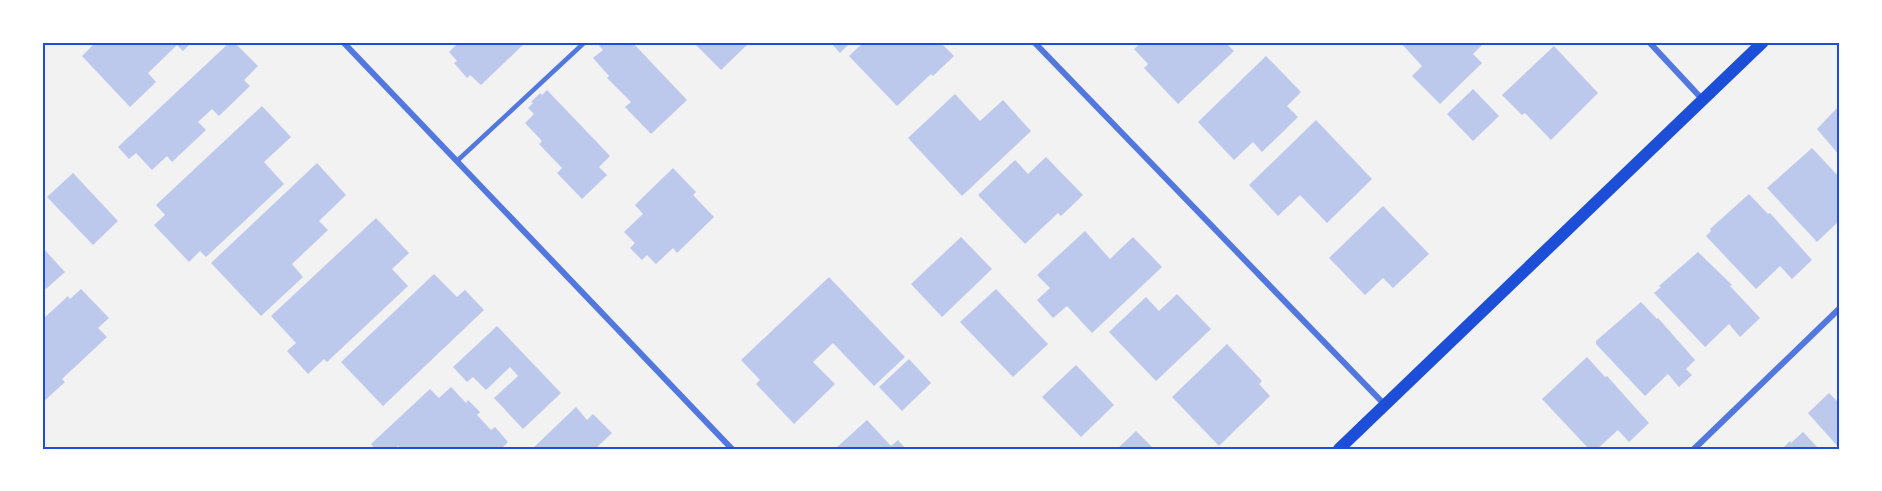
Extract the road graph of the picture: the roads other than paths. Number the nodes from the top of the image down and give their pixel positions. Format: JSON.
{"nodes":[{"id":1,"x":343,"y":42,"type":"edge"},
{"id":2,"x":585,"y":42,"type":"edge"},
{"id":3,"x":1034,"y":42,"type":"edge"},
{"id":4,"x":1649,"y":42,"type":"edge"},
{"id":5,"x":1763,"y":42,"type":"edge"},
{"id":6,"x":1703,"y":99,"type":"junction"},
{"id":7,"x":457,"y":161,"type":"junction"},
{"id":8,"x":1840,"y":308,"type":"edge"},
{"id":9,"x":1385,"y":405,"type":"junction"},
{"id":10,"x":732,"y":449,"type":"edge"},
{"id":11,"x":1339,"y":449,"type":"edge"},
{"id":12,"x":1694,"y":449,"type":"edge"}],
"edges":[{"from":1,"to":7,"type":"street"},
{"from":2,"to":7,"type":"lane"},
{"from":3,"to":9,"type":"street"},
{"from":4,"to":6,"type":"street"},
{"from":5,"to":6,"type":"main road"},
{"from":6,"to":9,"type":"main road"},
{"from":7,"to":10,"type":"street"},
{"from":8,"to":12,"type":"street"},
{"from":9,"to":11,"type":"main road"}]}
